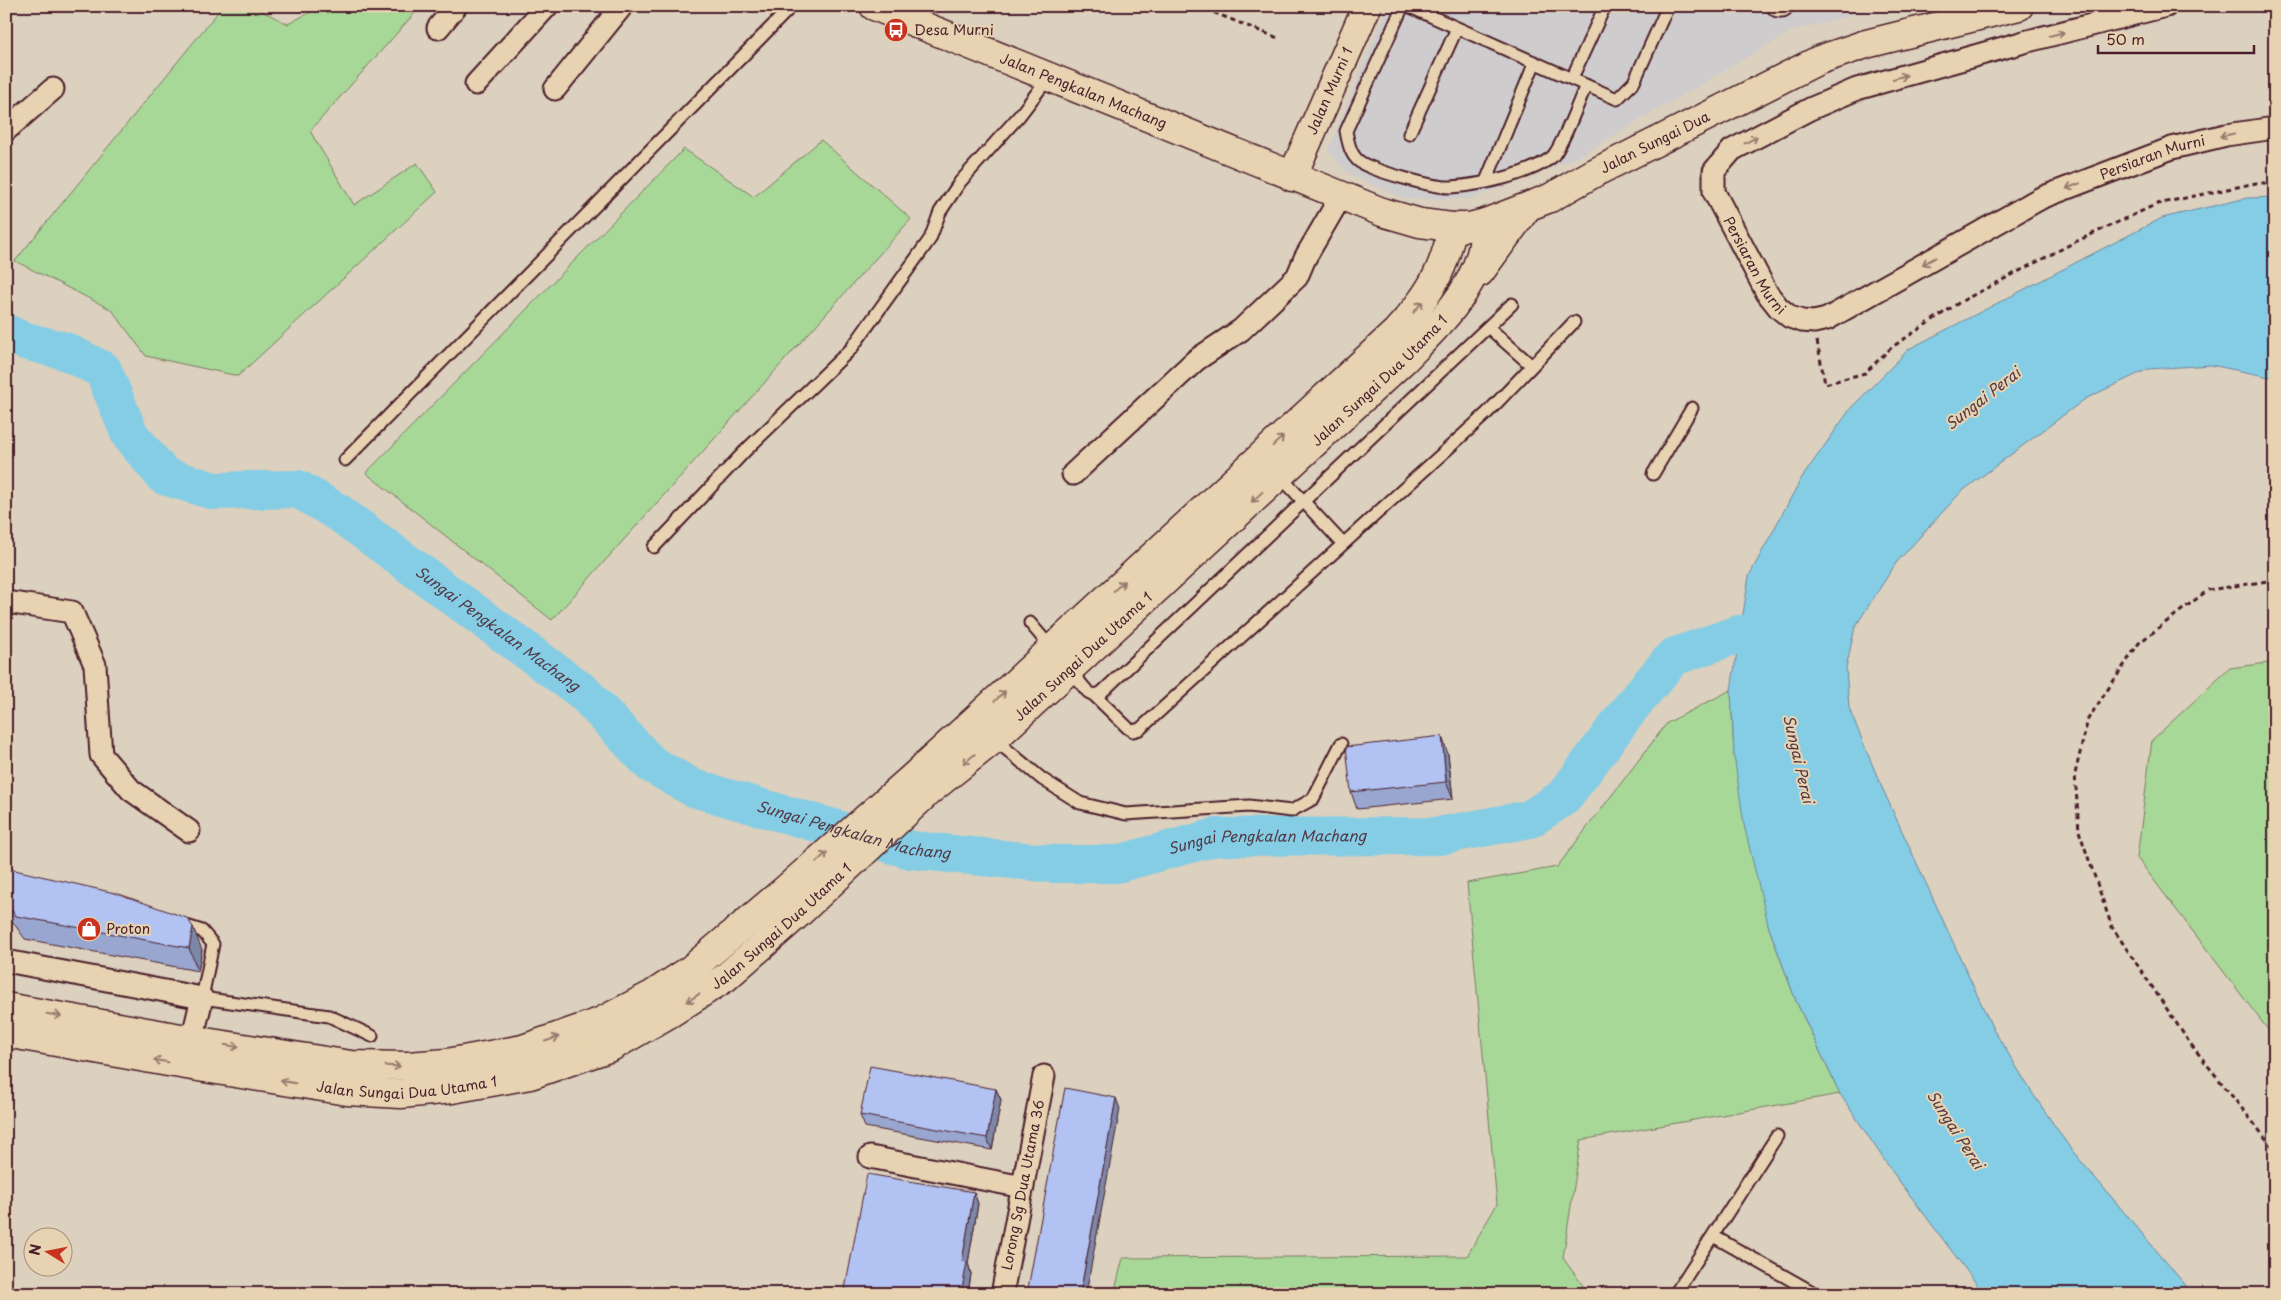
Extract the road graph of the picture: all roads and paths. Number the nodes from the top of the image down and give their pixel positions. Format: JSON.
{"nodes":[{"id":1,"x":456,"y":6,"type":"edge"},
{"id":2,"x":547,"y":6,"type":"edge"},
{"id":3,"x":622,"y":6,"type":"edge"},
{"id":4,"x":789,"y":6,"type":"edge"},
{"id":5,"x":874,"y":6,"type":"edge"},
{"id":6,"x":1197,"y":6,"type":"edge"},
{"id":7,"x":1367,"y":6,"type":"edge"},
{"id":8,"x":1403,"y":6,"type":"edge"},
{"id":9,"x":1408,"y":6,"type":"edge"},
{"id":10,"x":1605,"y":6,"type":"edge"},
{"id":11,"x":1668,"y":6,"type":"edge"},
{"id":12,"x":2019,"y":6,"type":"edge"},
{"id":13,"x":2166,"y":6,"type":"edge"},
{"id":14,"x":438,"y":28,"type":"dead end"},
{"id":15,"x":1457,"y":28,"type":"junction"},
{"id":16,"x":1278,"y":38,"type":"dead end"},
{"id":17,"x":1535,"y":62,"type":"junction"},
{"id":18,"x":1049,"y":78,"type":"junction"},
{"id":19,"x":1572,"y":78,"type":"junction"},
{"id":20,"x":476,"y":84,"type":"dead end"},
{"id":21,"x":1586,"y":85,"type":"junction"},
{"id":22,"x":53,"y":89,"type":"dead end"},
{"id":23,"x":555,"y":90,"type":"dead end"},
{"id":24,"x":2275,"y":128,"type":"edge"},
{"id":25,"x":6,"y":130,"type":"edge"},
{"id":26,"x":1409,"y":134,"type":"dead end"},
{"id":27,"x":1292,"y":177,"type":"junction"},
{"id":28,"x":1486,"y":181,"type":"junction"},
{"id":29,"x":2275,"y":183,"type":"edge"},
{"id":30,"x":1342,"y":196,"type":"junction"},
{"id":31,"x":1526,"y":209,"type":"junction"},
{"id":32,"x":1420,"y":222,"type":"junction"},
{"id":33,"x":1485,"y":223,"type":"junction"},
{"id":34,"x":1452,"y":227,"type":"junction"},
{"id":35,"x":1436,"y":280,"type":"junction"},
{"id":36,"x":1466,"y":291,"type":"junction"},
{"id":37,"x":1512,"y":304,"type":"dead end"},
{"id":38,"x":1574,"y":322,"type":"dead end"},
{"id":39,"x":1814,"y":322,"type":"junction"},
{"id":40,"x":1488,"y":327,"type":"junction"},
{"id":41,"x":1532,"y":366,"type":"junction"},
{"id":42,"x":1692,"y":408,"type":"dead end"},
{"id":43,"x":345,"y":460,"type":"dead end"},
{"id":44,"x":1073,"y":474,"type":"dead end"},
{"id":45,"x":1653,"y":474,"type":"dead end"},
{"id":46,"x":1280,"y":476,"type":"junction"},
{"id":47,"x":1304,"y":501,"type":"junction"},
{"id":48,"x":1343,"y":544,"type":"junction"},
{"id":49,"x":654,"y":547,"type":"dead end"},
{"id":50,"x":2275,"y":580,"type":"edge"},
{"id":51,"x":6,"y":602,"type":"edge"},
{"id":52,"x":1030,"y":623,"type":"dead end"},
{"id":53,"x":1052,"y":649,"type":"junction"},
{"id":54,"x":1070,"y":669,"type":"junction"},
{"id":55,"x":1094,"y":695,"type":"junction"},
{"id":56,"x":994,"y":739,"type":"junction"},
{"id":57,"x":1340,"y":744,"type":"dead end"},
{"id":58,"x":921,"y":784,"type":"junction"},
{"id":59,"x":190,"y":831,"type":"dead end"},
{"id":60,"x":166,"y":919,"type":"edge"},
{"id":61,"x":6,"y":961,"type":"edge"},
{"id":62,"x":202,"y":998,"type":"junction"},
{"id":63,"x":6,"y":1007,"type":"edge"},
{"id":64,"x":6,"y":1033,"type":"edge"},
{"id":65,"x":372,"y":1036,"type":"dead end"},
{"id":66,"x":192,"y":1040,"type":"junction"},
{"id":67,"x":1044,"y":1076,"type":"dead end"},
{"id":68,"x":1777,"y":1136,"type":"dead end"},
{"id":69,"x":2275,"y":1150,"type":"edge"},
{"id":70,"x":870,"y":1157,"type":"dead end"},
{"id":71,"x":1023,"y":1187,"type":"junction"},
{"id":72,"x":1713,"y":1236,"type":"junction"},
{"id":73,"x":1002,"y":1294,"type":"edge"},
{"id":74,"x":1675,"y":1294,"type":"edge"},
{"id":75,"x":1816,"y":1294,"type":"edge"}],
"edges":[{"from":1,"to":14,"type":"street"},
{"from":2,"to":20,"type":"street"},
{"from":3,"to":23,"type":"street"},
{"from":4,"to":43,"type":"lane"},
{"from":5,"to":18,"type":"street","name":"Jalan Pengkalan Machang"},
{"from":6,"to":16,"type":"path"},
{"from":7,"to":27,"type":"street","name":"Jalan Murni 1"},
{"from":8,"to":28,"type":"lane"},
{"from":9,"to":15,"type":"lane"},
{"from":10,"to":19,"type":"lane"},
{"from":11,"to":21,"type":"lane"},
{"from":12,"to":31,"type":"street","name":"Jalan Sungai Dua"},
{"from":39,"to":13,"type":"street","name":"Persiaran Murni","one_way":true},
{"from":15,"to":17,"type":"lane"},
{"from":15,"to":26,"type":"lane"},
{"from":17,"to":19,"type":"lane"},
{"from":17,"to":28,"type":"lane"},
{"from":18,"to":27,"type":"street","name":"Jalan Pengkalan Machang"},
{"from":18,"to":49,"type":"lane"},
{"from":19,"to":21,"type":"lane"},
{"from":21,"to":28,"type":"lane"},
{"from":22,"to":25,"type":"street"},
{"from":24,"to":39,"type":"street","name":"Persiaran Murni","one_way":true},
{"from":27,"to":30,"type":"street","name":"Jalan Sungai Dua"},
{"from":29,"to":39,"type":"path"},
{"from":30,"to":32,"type":"street","name":"Jalan Sungai Dua"},
{"from":30,"to":44,"type":"street"},
{"from":31,"to":33,"type":"street","name":"Jalan Sungai Dua"},
{"from":31,"to":36,"type":"street"},
{"from":32,"to":34,"type":"street","name":"Jalan Sungai Dua"},
{"from":32,"to":35,"type":"street"},
{"from":33,"to":34,"type":"street","name":"Jalan Sungai Dua"},
{"from":33,"to":36,"type":"street","name":"Jalan Sungai Dua Utama 1"},
{"from":34,"to":35,"type":"street","name":"Jalan Sungai Dua Utama 1"},
{"from":53,"to":35,"type":"street","name":"Jalan Sungai Dua Utama 1","one_way":true},
{"from":36,"to":46,"type":"street","name":"Jalan Sungai Dua Utama 1"},
{"from":37,"to":40,"type":"lane"},
{"from":38,"to":41,"type":"lane"},
{"from":40,"to":41,"type":"lane"},
{"from":40,"to":47,"type":"lane"},
{"from":41,"to":48,"type":"lane"},
{"from":42,"to":45,"type":"lane"},
{"from":46,"to":47,"type":"lane"},
{"from":46,"to":54,"type":"street","name":"Jalan Sungai Dua Utama 1","one_way":true},
{"from":47,"to":48,"type":"lane"},
{"from":47,"to":55,"type":"lane"},
{"from":48,"to":55,"type":"lane"},
{"from":50,"to":69,"type":"path"},
{"from":51,"to":59,"type":"street"},
{"from":52,"to":53,"type":"lane"},
{"from":53,"to":54,"type":"lane"},
{"from":58,"to":53,"type":"street","name":"Jalan Sungai Dua Utama 1","one_way":true},
{"from":54,"to":55,"type":"lane"},
{"from":54,"to":56,"type":"street","name":"Jalan Sungai Dua Utama 1"},
{"from":56,"to":57,"type":"lane"},
{"from":56,"to":58,"type":"street","name":"Jalan Sungai Dua Utama 1","one_way":true},
{"from":58,"to":64,"type":"street","name":"Jalan Sungai Dua Utama 1","one_way":true},
{"from":66,"to":58,"type":"street","name":"Jalan Sungai Dua Utama 1","one_way":true},
{"from":60,"to":62,"type":"lane"},
{"from":61,"to":62,"type":"street"},
{"from":62,"to":65,"type":"lane"},
{"from":62,"to":66,"type":"street"},
{"from":63,"to":66,"type":"street","name":"Jalan Sungai Dua Utama 1","one_way":true},
{"from":67,"to":71,"type":"street","name":"Lorong Sg Dua Utama 36"},
{"from":68,"to":72,"type":"lane"},
{"from":70,"to":71,"type":"street"},
{"from":71,"to":73,"type":"street","name":"Lorong Sg Dua Utama 36"},
{"from":72,"to":74,"type":"lane"},
{"from":72,"to":75,"type":"lane"}]}
